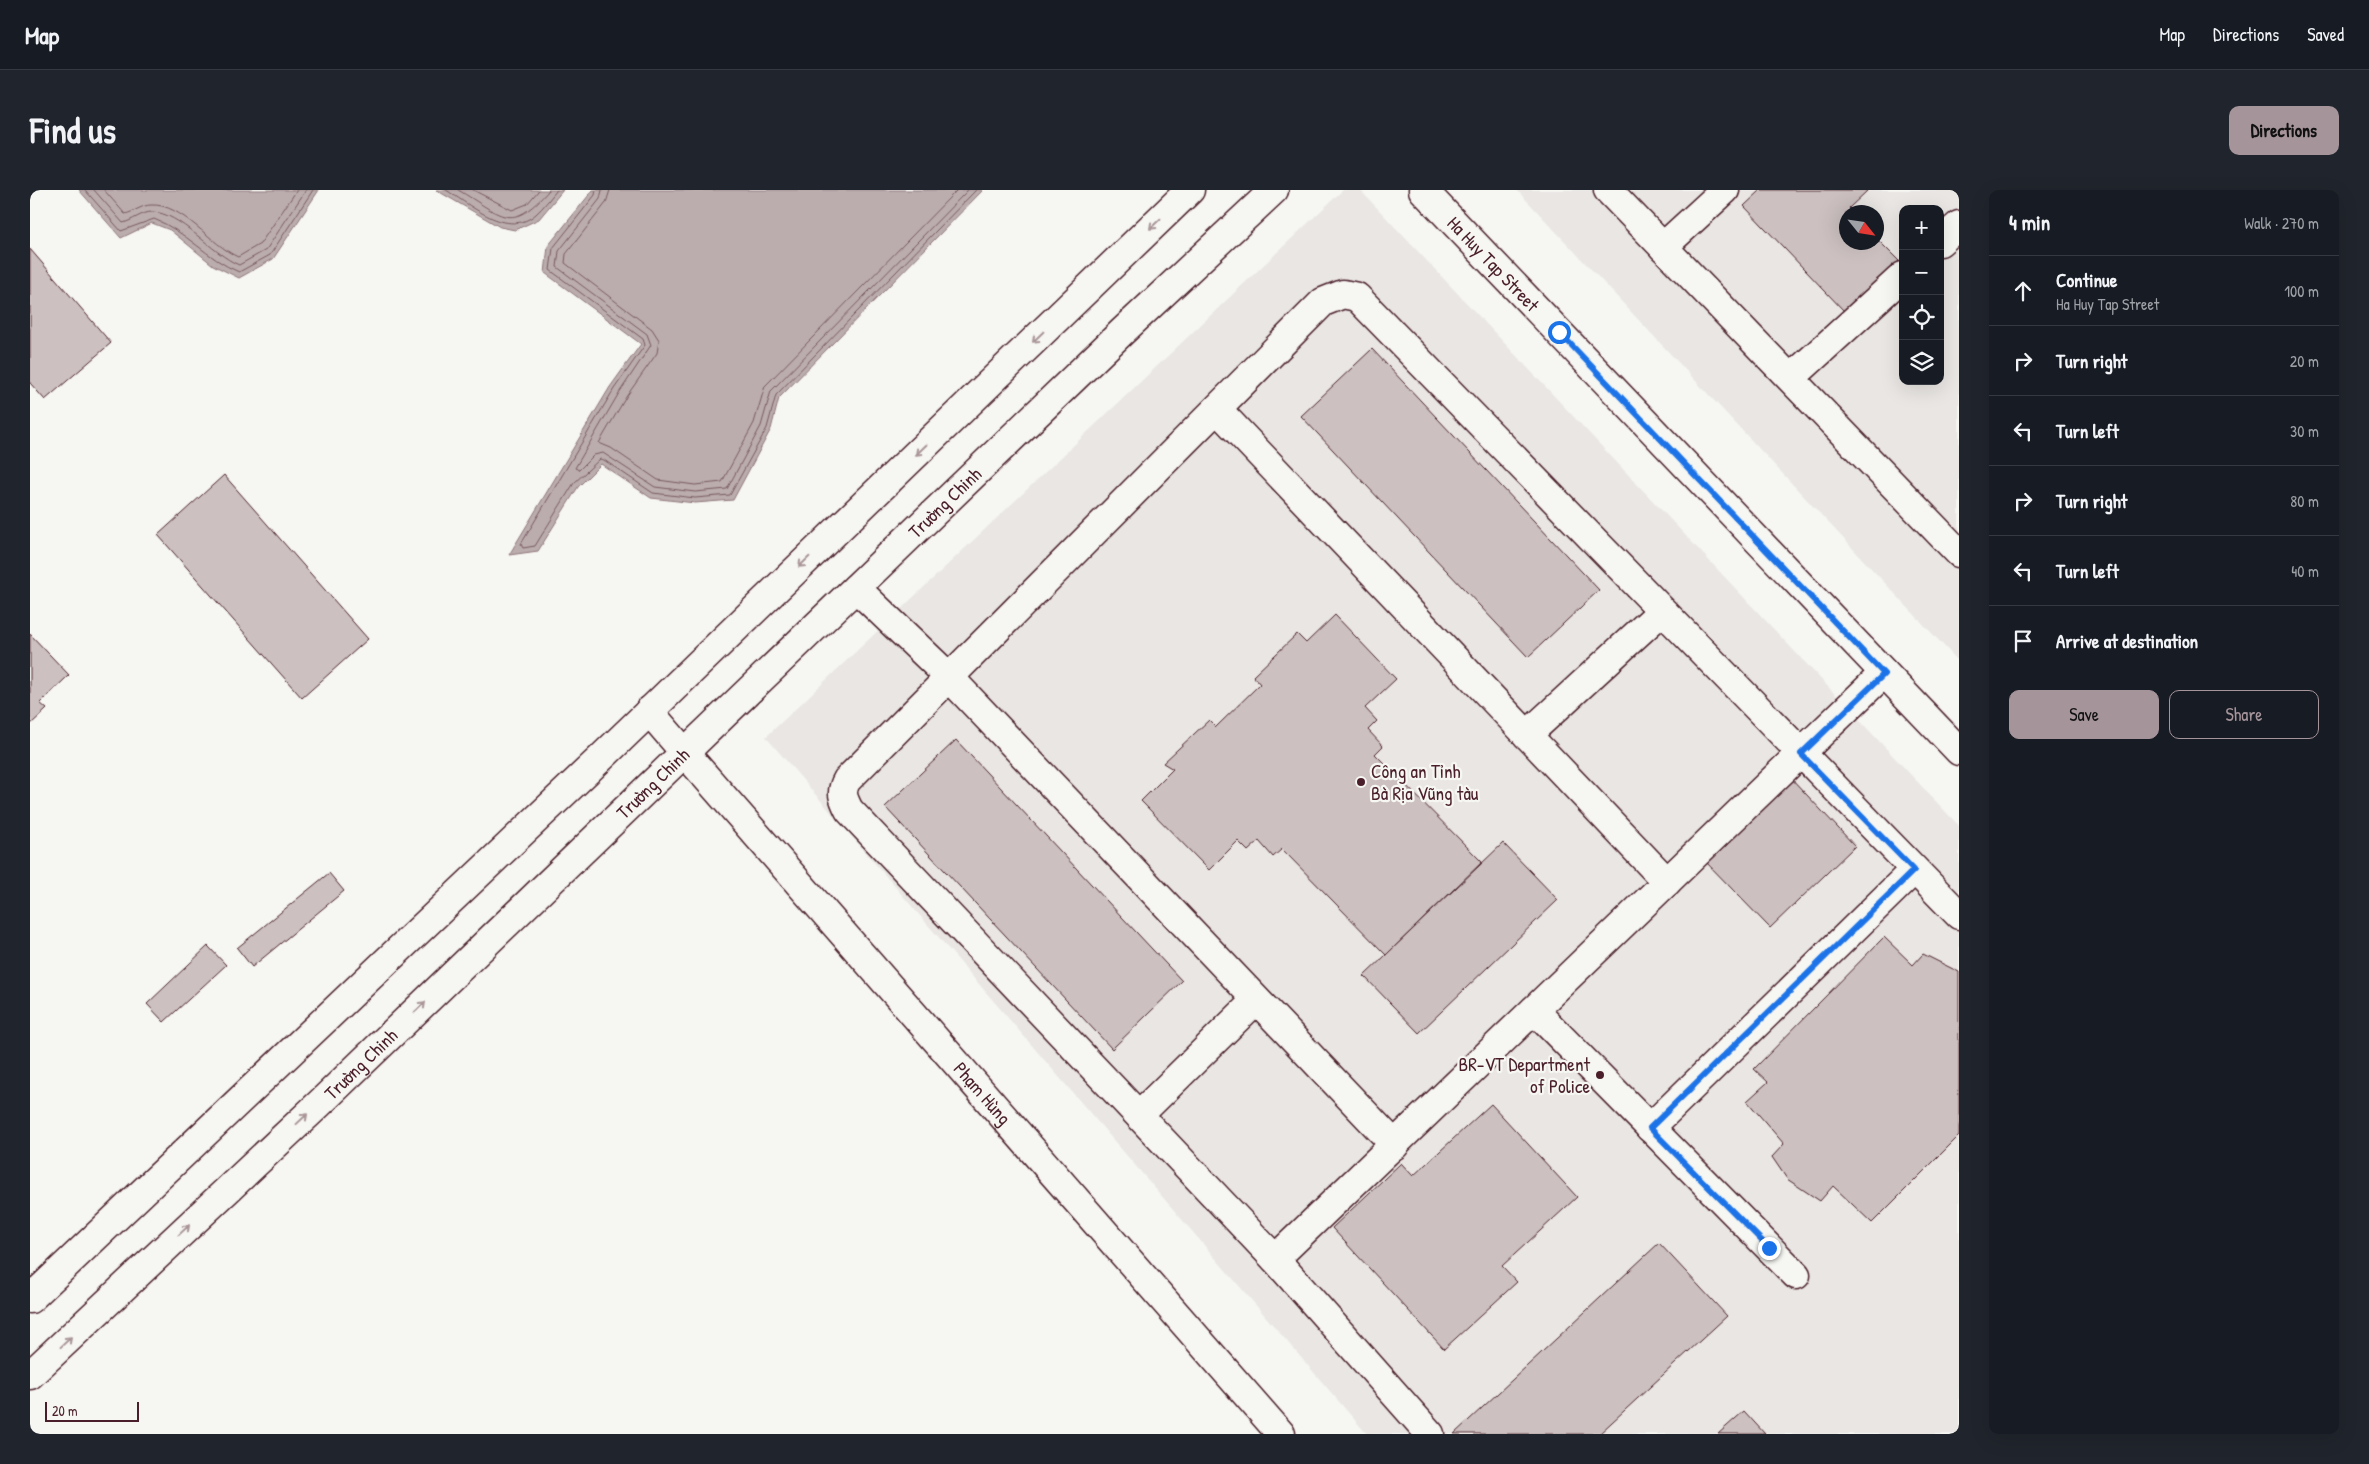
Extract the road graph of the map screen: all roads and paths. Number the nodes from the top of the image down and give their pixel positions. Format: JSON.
{"nodes":[{"id":1,"x":1190,"y":190,"type":"edge"},
{"id":2,"x":1274,"y":190,"type":"edge"},
{"id":3,"x":1423,"y":190,"type":"edge"},
{"id":4,"x":1608,"y":190,"type":"edge"},
{"id":5,"x":1725,"y":190,"type":"edge"},
{"id":6,"x":1959,"y":224,"type":"edge"},
{"id":7,"x":1944,"y":238,"type":"edge"},
{"id":8,"x":1663,"y":247,"type":"junction"},
{"id":9,"x":1899,"y":280,"type":"edge"},
{"id":10,"x":1791,"y":378,"type":"junction"},
{"id":11,"x":1216,"y":409,"type":"junction"},
{"id":12,"x":1959,"y":553,"type":"edge"},
{"id":13,"x":856,"y":588,"type":"junction"},
{"id":14,"x":1662,"y":611,"type":"junction"},
{"id":15,"x":1884,"y":674,"type":"junction"},
{"id":16,"x":949,"y":677,"type":"junction"},
{"id":17,"x":649,"y":711,"type":"junction"},
{"id":18,"x":1527,"y":735,"type":"junction"},
{"id":19,"x":1959,"y":752,"type":"edge"},
{"id":20,"x":684,"y":753,"type":"junction"},
{"id":21,"x":1801,"y":754,"type":"junction"},
{"id":22,"x":1914,"y":870,"type":"junction"},
{"id":23,"x":1667,"y":882,"type":"junction"},
{"id":24,"x":1959,"y":915,"type":"edge"},
{"id":25,"x":1256,"y":1000,"type":"junction"},
{"id":26,"x":1534,"y":1010,"type":"junction"},
{"id":27,"x":1139,"y":1115,"type":"junction"},
{"id":28,"x":1650,"y":1128,"type":"junction"},
{"id":29,"x":1395,"y":1144,"type":"junction"},
{"id":30,"x":1275,"y":1259,"type":"junction"},
{"id":31,"x":1796,"y":1275,"type":"dead end"},
{"id":32,"x":30,"y":1300,"type":"edge"},
{"id":33,"x":30,"y":1375,"type":"edge"},
{"id":34,"x":1281,"y":1434,"type":"edge"},
{"id":35,"x":1430,"y":1434,"type":"edge"}],
"edges":[{"from":1,"to":17,"type":"main road","one_way":true},
{"from":2,"to":13,"type":"main road","name":"Trường Chinh"},
{"from":3,"to":15,"type":"main road","name":"Ha Huy Tap Street"},
{"from":4,"to":8,"type":"main road"},
{"from":5,"to":8,"type":"main road"},
{"from":6,"to":7,"type":"main road"},
{"from":8,"to":10,"type":"main road"},
{"from":9,"to":10,"type":"main road"},
{"from":10,"to":12,"type":"main road"},
{"from":11,"to":14,"type":"main road"},
{"from":11,"to":16,"type":"main road"},
{"from":11,"to":18,"type":"main road"},
{"from":13,"to":16,"type":"main road"},
{"from":13,"to":20,"type":"main road","name":"Trường Chinh"},
{"from":14,"to":18,"type":"main road"},
{"from":14,"to":21,"type":"main road"},
{"from":15,"to":19,"type":"main road","name":"Ha Huy Tap Street"},
{"from":15,"to":21,"type":"main road"},
{"from":16,"to":25,"type":"main road"},
{"from":16,"to":27,"type":"main road"},
{"from":17,"to":20,"type":"main road","name":"Phạm Hùng"},
{"from":17,"to":32,"type":"main road"},
{"from":18,"to":23,"type":"main road"},
{"from":33,"to":20,"type":"main road","name":"Trường Chinh","one_way":true},
{"from":20,"to":34,"type":"main road","name":"Phạm Hùng"},
{"from":21,"to":22,"type":"main road"},
{"from":21,"to":23,"type":"main road"},
{"from":22,"to":24,"type":"main road"},
{"from":22,"to":28,"type":"main road"},
{"from":23,"to":26,"type":"main road"},
{"from":25,"to":27,"type":"main road"},
{"from":25,"to":29,"type":"main road"},
{"from":26,"to":28,"type":"main road"},
{"from":26,"to":29,"type":"main road"},
{"from":27,"to":30,"type":"main road"},
{"from":28,"to":31,"type":"main road"},
{"from":29,"to":30,"type":"main road"},
{"from":30,"to":35,"type":"main road"}]}
